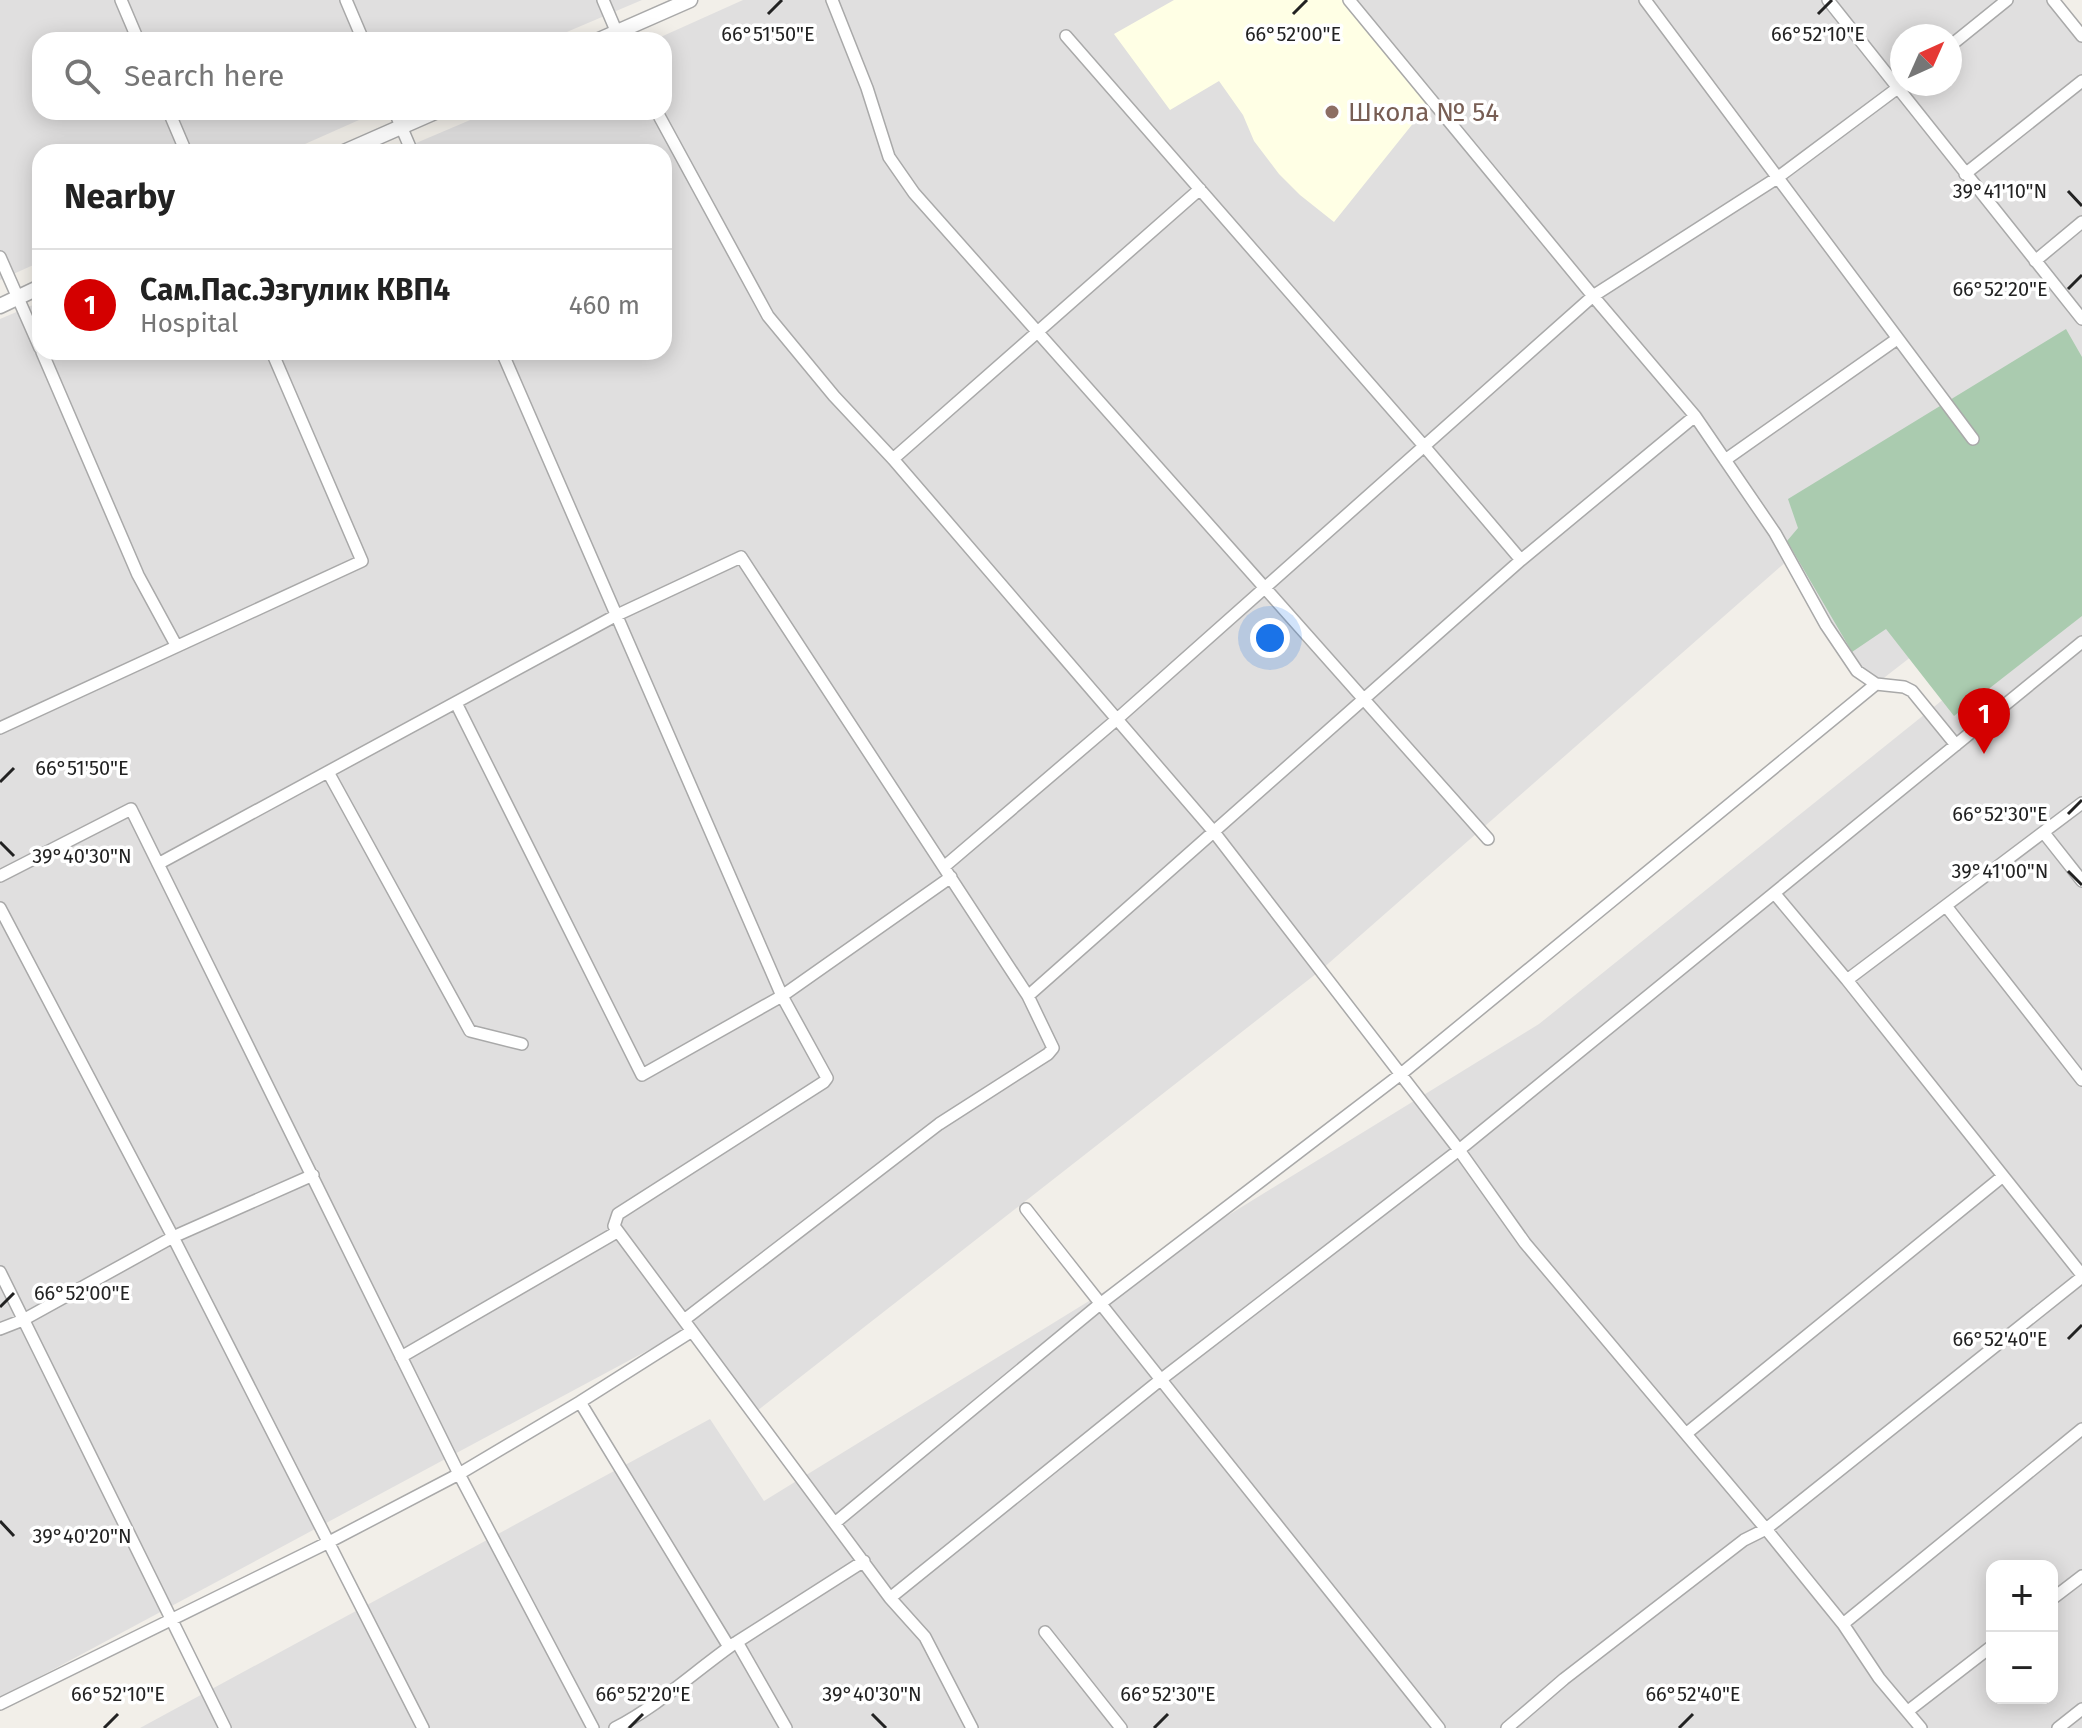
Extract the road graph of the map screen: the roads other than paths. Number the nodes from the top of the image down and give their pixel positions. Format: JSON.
{"nodes":[{"id":1,"x":121,"y":0,"type":"edge"},
{"id":2,"x":346,"y":0,"type":"edge"},
{"id":3,"x":603,"y":0,"type":"edge"},
{"id":4,"x":690,"y":0,"type":"edge"},
{"id":5,"x":832,"y":0,"type":"edge"},
{"id":6,"x":1349,"y":0,"type":"edge"},
{"id":7,"x":1645,"y":0,"type":"edge"},
{"id":8,"x":1828,"y":0,"type":"edge"},
{"id":9,"x":2007,"y":0,"type":"edge"},
{"id":10,"x":2053,"y":0,"type":"edge"},
{"id":11,"x":135,"y":32,"type":"edge"},
{"id":12,"x":360,"y":32,"type":"edge"},
{"id":13,"x":616,"y":32,"type":"edge"},
{"id":14,"x":626,"y":32,"type":"edge"},
{"id":15,"x":1066,"y":36,"type":"dead end"},
{"id":16,"x":1962,"y":36,"type":"edge"},
{"id":17,"x":2082,"y":36,"type":"edge"},
{"id":18,"x":1890,"y":74,"type":"edge"},
{"id":19,"x":2082,"y":81,"type":"edge"},
{"id":20,"x":1890,"y":93,"type":"edge"},
{"id":21,"x":1907,"y":96,"type":"edge"},
{"id":22,"x":172,"y":120,"type":"edge"},
{"id":23,"x":398,"y":120,"type":"edge"},
{"id":24,"x":417,"y":120,"type":"edge"},
{"id":25,"x":661,"y":120,"type":"edge"},
{"id":26,"x":401,"y":127,"type":"junction"},
{"id":27,"x":183,"y":144,"type":"edge"},
{"id":28,"x":362,"y":144,"type":"edge"},
{"id":29,"x":408,"y":144,"type":"edge"},
{"id":30,"x":1965,"y":174,"type":"junction"},
{"id":31,"x":1777,"y":178,"type":"junction"},
{"id":32,"x":1200,"y":189,"type":"junction"},
{"id":33,"x":2082,"y":222,"type":"edge"},
{"id":34,"x":0,"y":257,"type":"edge"},
{"id":35,"x":2035,"y":261,"type":"junction"},
{"id":36,"x":32,"y":291,"type":"edge"},
{"id":37,"x":1593,"y":296,"type":"junction"},
{"id":38,"x":18,"y":297,"type":"junction"},
{"id":39,"x":0,"y":306,"type":"edge"},
{"id":40,"x":2082,"y":319,"type":"edge"},
{"id":41,"x":32,"y":329,"type":"edge"},
{"id":42,"x":1036,"y":331,"type":"junction"},
{"id":43,"x":1897,"y":339,"type":"junction"},
{"id":44,"x":45,"y":360,"type":"edge"},
{"id":45,"x":275,"y":360,"type":"edge"},
{"id":46,"x":506,"y":360,"type":"edge"},
{"id":47,"x":1695,"y":416,"type":"junction"},
{"id":48,"x":1973,"y":439,"type":"dead end"},
{"id":49,"x":1424,"y":446,"type":"junction"},
{"id":50,"x":893,"y":459,"type":"junction"},
{"id":51,"x":1725,"y":460,"type":"junction"},
{"id":52,"x":1521,"y":560,"type":"junction"},
{"id":53,"x":1264,"y":588,"type":"junction"},
{"id":54,"x":615,"y":616,"type":"junction"},
{"id":55,"x":2082,"y":642,"type":"edge"},
{"id":56,"x":176,"y":645,"type":"junction"},
{"id":57,"x":1876,"y":684,"type":"junction"},
{"id":58,"x":1366,"y":700,"type":"junction"},
{"id":59,"x":456,"y":703,"type":"junction"},
{"id":60,"x":1116,"y":720,"type":"junction"},
{"id":61,"x":0,"y":728,"type":"edge"},
{"id":62,"x":1956,"y":745,"type":"junction"},
{"id":63,"x":328,"y":772,"type":"junction"},
{"id":64,"x":2082,"y":803,"type":"edge"},
{"id":65,"x":1214,"y":832,"type":"junction"},
{"id":66,"x":2044,"y":833,"type":"junction"},
{"id":67,"x":1488,"y":839,"type":"dead end"},
{"id":68,"x":158,"y":864,"type":"junction"},
{"id":69,"x":948,"y":872,"type":"junction"},
{"id":70,"x":0,"y":876,"type":"edge"},
{"id":71,"x":2082,"y":881,"type":"edge"},
{"id":72,"x":1775,"y":894,"type":"junction"},
{"id":73,"x":1946,"y":906,"type":"junction"},
{"id":74,"x":0,"y":908,"type":"edge"},
{"id":75,"x":1847,"y":980,"type":"junction"},
{"id":76,"x":782,"y":996,"type":"junction"},
{"id":77,"x":1028,"y":996,"type":"junction"},
{"id":78,"x":522,"y":1044,"type":"dead end"},
{"id":79,"x":1401,"y":1074,"type":"junction"},
{"id":80,"x":2082,"y":1080,"type":"edge"},
{"id":81,"x":1459,"y":1150,"type":"junction"},
{"id":82,"x":313,"y":1175,"type":"junction"},
{"id":83,"x":2003,"y":1176,"type":"junction"},
{"id":84,"x":1026,"y":1209,"type":"dead end"},
{"id":85,"x":617,"y":1232,"type":"junction"},
{"id":86,"x":173,"y":1237,"type":"junction"},
{"id":87,"x":0,"y":1272,"type":"edge"},
{"id":88,"x":2082,"y":1276,"type":"edge"},
{"id":89,"x":1100,"y":1304,"type":"junction"},
{"id":90,"x":23,"y":1320,"type":"junction"},
{"id":91,"x":684,"y":1320,"type":"junction"},
{"id":92,"x":0,"y":1329,"type":"edge"},
{"id":93,"x":692,"y":1331,"type":"junction"},
{"id":94,"x":401,"y":1357,"type":"junction"},
{"id":95,"x":1159,"y":1381,"type":"junction"},
{"id":96,"x":580,"y":1402,"type":"junction"},
{"id":97,"x":2082,"y":1429,"type":"edge"},
{"id":98,"x":1687,"y":1433,"type":"junction"},
{"id":99,"x":459,"y":1474,"type":"junction"},
{"id":100,"x":836,"y":1522,"type":"junction"},
{"id":101,"x":1766,"y":1529,"type":"junction"},
{"id":102,"x":329,"y":1542,"type":"junction"},
{"id":103,"x":864,"y":1561,"type":"junction"},
{"id":104,"x":2082,"y":1576,"type":"edge"},
{"id":105,"x":2058,"y":1594,"type":"edge"},
{"id":106,"x":890,"y":1598,"type":"junction"},
{"id":107,"x":172,"y":1617,"type":"junction"},
{"id":108,"x":1843,"y":1624,"type":"junction"},
{"id":109,"x":1045,"y":1632,"type":"dead end"},
{"id":110,"x":733,"y":1645,"type":"junction"},
{"id":111,"x":1986,"y":1651,"type":"edge"},
{"id":112,"x":0,"y":1704,"type":"edge"},
{"id":113,"x":2082,"y":1709,"type":"edge"},
{"id":114,"x":1908,"y":1711,"type":"junction"},
{"id":115,"x":225,"y":1728,"type":"edge"},
{"id":116,"x":423,"y":1728,"type":"edge"},
{"id":117,"x":593,"y":1728,"type":"edge"},
{"id":118,"x":615,"y":1728,"type":"edge"},
{"id":119,"x":786,"y":1728,"type":"edge"},
{"id":120,"x":972,"y":1728,"type":"edge"},
{"id":121,"x":1121,"y":1728,"type":"edge"},
{"id":122,"x":1439,"y":1728,"type":"edge"},
{"id":123,"x":1507,"y":1728,"type":"edge"},
{"id":124,"x":1921,"y":1728,"type":"edge"},
{"id":125,"x":2058,"y":1728,"type":"edge"}],
"edges":[{"from":1,"to":11,"type":"street"},
{"from":2,"to":12,"type":"street"},
{"from":3,"to":13,"type":"street"},
{"from":4,"to":14,"type":"street"},
{"from":5,"to":42,"type":"street"},
{"from":6,"to":37,"type":"street"},
{"from":7,"to":31,"type":"street"},
{"from":8,"to":18,"type":"street"},
{"from":9,"to":16,"type":"street"},
{"from":10,"to":17,"type":"street"},
{"from":15,"to":32,"type":"street"},
{"from":19,"to":30,"type":"street"},
{"from":20,"to":31,"type":"street"},
{"from":21,"to":30,"type":"street"},
{"from":22,"to":27,"type":"street"},
{"from":23,"to":26,"type":"street"},
{"from":24,"to":26,"type":"street"},
{"from":25,"to":50,"type":"street"},
{"from":26,"to":28,"type":"street"},
{"from":26,"to":29,"type":"street"},
{"from":30,"to":35,"type":"street"},
{"from":31,"to":37,"type":"street"},
{"from":31,"to":43,"type":"street"},
{"from":32,"to":42,"type":"street"},
{"from":32,"to":49,"type":"street"},
{"from":33,"to":35,"type":"street"},
{"from":34,"to":38,"type":"street"},
{"from":35,"to":40,"type":"street"},
{"from":36,"to":38,"type":"street"},
{"from":37,"to":47,"type":"street"},
{"from":37,"to":49,"type":"street"},
{"from":38,"to":39,"type":"street"},
{"from":38,"to":41,"type":"street"},
{"from":42,"to":50,"type":"street"},
{"from":42,"to":53,"type":"street"},
{"from":43,"to":48,"type":"street"},
{"from":43,"to":51,"type":"street"},
{"from":44,"to":56,"type":"street"},
{"from":45,"to":56,"type":"street"},
{"from":46,"to":54,"type":"street"},
{"from":47,"to":51,"type":"street"},
{"from":47,"to":52,"type":"street"},
{"from":49,"to":52,"type":"street"},
{"from":49,"to":53,"type":"street"},
{"from":50,"to":60,"type":"street"},
{"from":51,"to":57,"type":"street"},
{"from":52,"to":58,"type":"street"},
{"from":53,"to":58,"type":"street"},
{"from":53,"to":60,"type":"street"},
{"from":54,"to":59,"type":"street"},
{"from":54,"to":69,"type":"street"},
{"from":54,"to":76,"type":"street"},
{"from":55,"to":62,"type":"street"},
{"from":56,"to":61,"type":"street"},
{"from":57,"to":62,"type":"street"},
{"from":57,"to":79,"type":"street"},
{"from":58,"to":65,"type":"street"},
{"from":58,"to":67,"type":"street"},
{"from":59,"to":63,"type":"street"},
{"from":59,"to":76,"type":"street"},
{"from":60,"to":65,"type":"street"},
{"from":60,"to":69,"type":"street"},
{"from":62,"to":72,"type":"street"},
{"from":63,"to":68,"type":"street"},
{"from":63,"to":78,"type":"street"},
{"from":64,"to":66,"type":"street"},
{"from":65,"to":77,"type":"street"},
{"from":65,"to":79,"type":"street"},
{"from":66,"to":71,"type":"street"},
{"from":66,"to":73,"type":"street"},
{"from":68,"to":70,"type":"street"},
{"from":68,"to":82,"type":"street"},
{"from":69,"to":76,"type":"street"},
{"from":69,"to":77,"type":"street"},
{"from":72,"to":75,"type":"street"},
{"from":72,"to":81,"type":"street"},
{"from":73,"to":75,"type":"street"},
{"from":73,"to":80,"type":"street"},
{"from":74,"to":86,"type":"street"},
{"from":75,"to":83,"type":"street"},
{"from":76,"to":85,"type":"street"},
{"from":77,"to":91,"type":"street"},
{"from":79,"to":81,"type":"street"},
{"from":79,"to":89,"type":"street"},
{"from":81,"to":95,"type":"street"},
{"from":81,"to":98,"type":"street"},
{"from":82,"to":86,"type":"street"},
{"from":82,"to":94,"type":"street"},
{"from":83,"to":88,"type":"street"},
{"from":83,"to":98,"type":"street"},
{"from":84,"to":89,"type":"street"},
{"from":85,"to":91,"type":"street"},
{"from":85,"to":94,"type":"street"},
{"from":86,"to":90,"type":"street"},
{"from":86,"to":102,"type":"street"},
{"from":87,"to":90,"type":"street"},
{"from":88,"to":101,"type":"street"},
{"from":89,"to":95,"type":"street"},
{"from":89,"to":100,"type":"street"},
{"from":90,"to":92,"type":"street"},
{"from":90,"to":107,"type":"street"},
{"from":91,"to":93,"type":"street"},
{"from":93,"to":96,"type":"street"},
{"from":93,"to":100,"type":"street"},
{"from":94,"to":99,"type":"street"},
{"from":95,"to":106,"type":"street"},
{"from":95,"to":122,"type":"street"},
{"from":96,"to":99,"type":"street"},
{"from":96,"to":110,"type":"street"},
{"from":97,"to":108,"type":"street"},
{"from":98,"to":101,"type":"street"},
{"from":99,"to":102,"type":"street"},
{"from":99,"to":117,"type":"street"},
{"from":100,"to":103,"type":"street"},
{"from":101,"to":108,"type":"street"},
{"from":101,"to":123,"type":"street"},
{"from":102,"to":107,"type":"street"},
{"from":102,"to":116,"type":"street"},
{"from":103,"to":106,"type":"street"},
{"from":103,"to":110,"type":"street"},
{"from":104,"to":105,"type":"street"},
{"from":106,"to":120,"type":"street"},
{"from":107,"to":112,"type":"street"},
{"from":107,"to":115,"type":"street"},
{"from":108,"to":114,"type":"street"},
{"from":109,"to":121,"type":"street"},
{"from":110,"to":118,"type":"street"},
{"from":110,"to":119,"type":"street"},
{"from":111,"to":114,"type":"street"},
{"from":113,"to":125,"type":"street"},
{"from":114,"to":124,"type":"street"}]}
